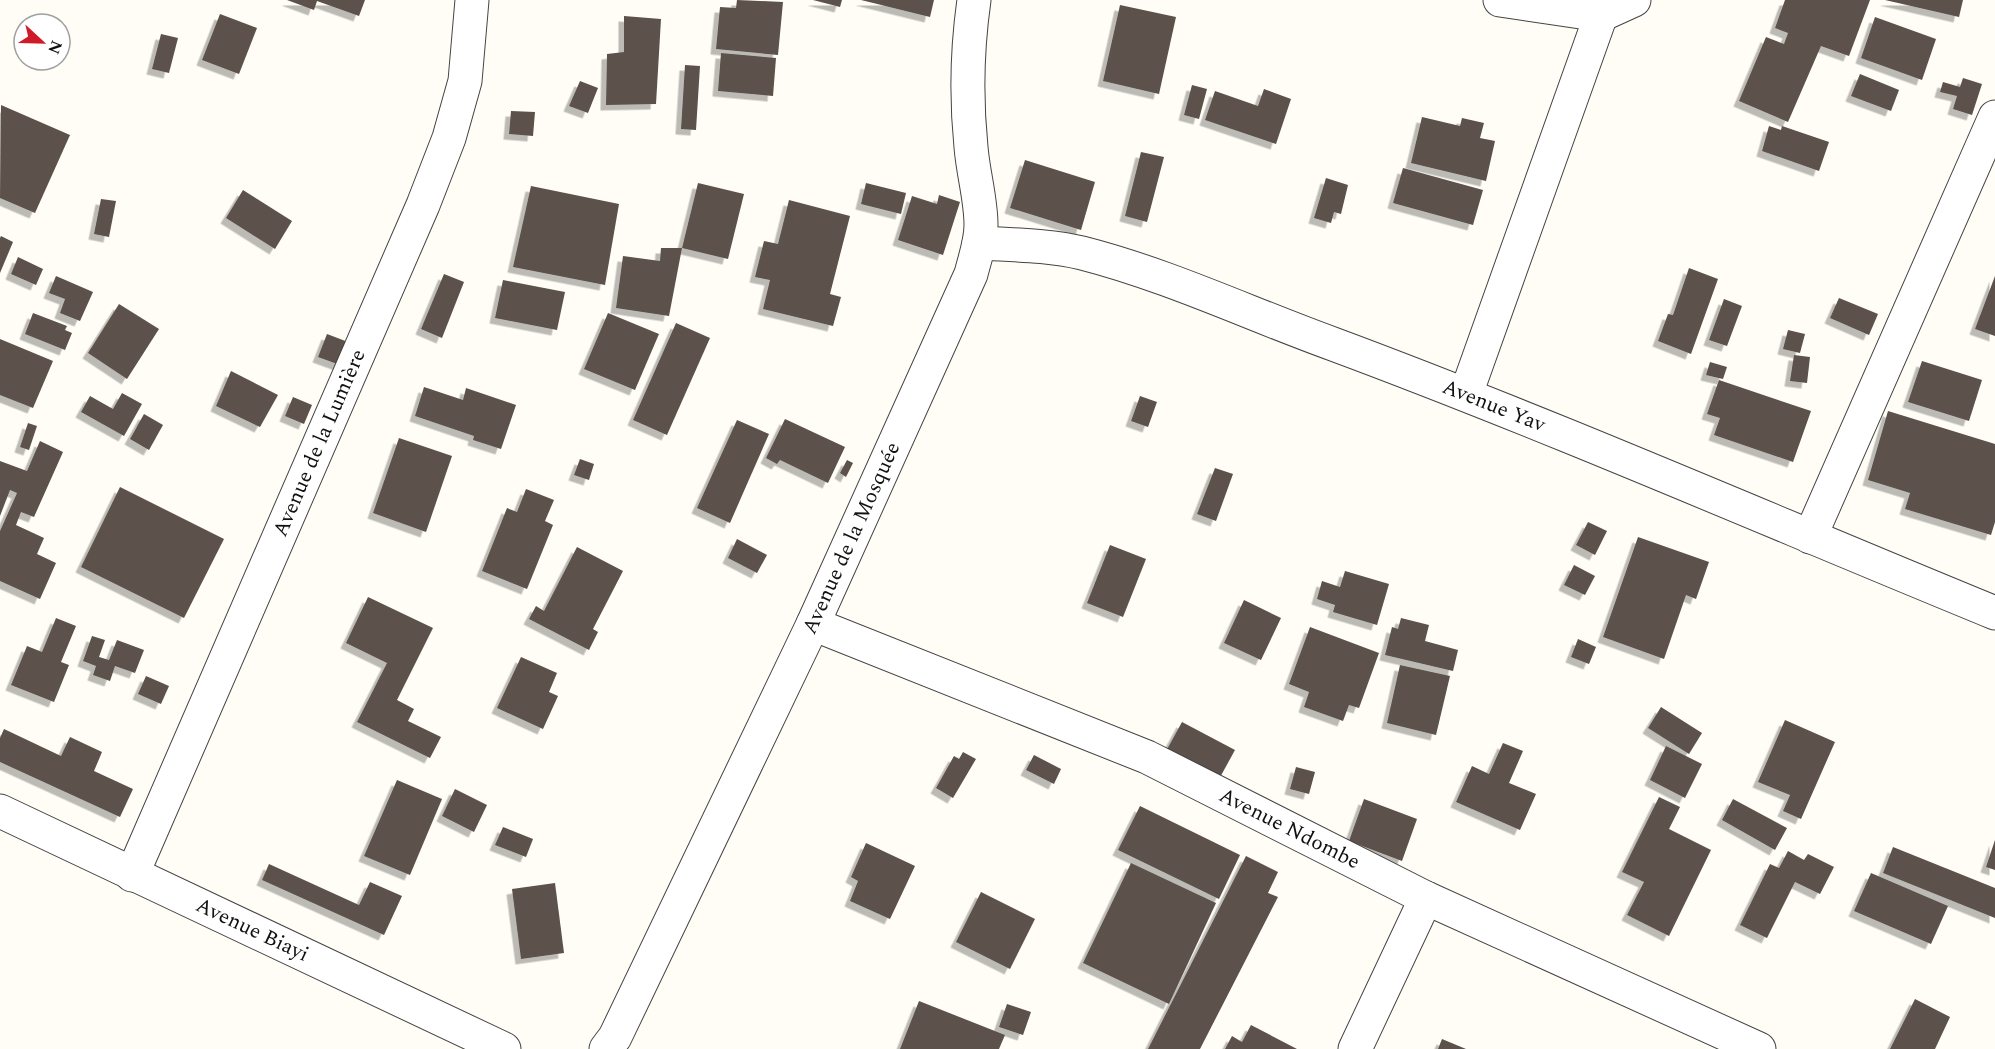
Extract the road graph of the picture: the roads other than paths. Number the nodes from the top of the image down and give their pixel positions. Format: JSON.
{"nodes":[{"id":1,"x":472,"y":0,"type":"edge"},
{"id":2,"x":974,"y":0,"type":"edge"},
{"id":3,"x":1500,"y":0,"type":"edge"},
{"id":4,"x":1634,"y":0,"type":"edge"},
{"id":5,"x":1601,"y":15,"type":"junction"},
{"id":6,"x":1995,"y":117,"type":"edge"},
{"id":7,"x":979,"y":243,"type":"junction"},
{"id":8,"x":1466,"y":394,"type":"junction"},
{"id":9,"x":1810,"y":537,"type":"junction"},
{"id":10,"x":1995,"y":613,"type":"edge"},
{"id":11,"x":813,"y":624,"type":"junction"},
{"id":12,"x":0,"y":811,"type":"edge"},
{"id":13,"x":132,"y":875,"type":"junction"},
{"id":14,"x":1426,"y":898,"type":"junction"},
{"id":15,"x":504,"y":1049,"type":"edge"},
{"id":16,"x":606,"y":1049,"type":"edge"},
{"id":17,"x":1355,"y":1049,"type":"edge"},
{"id":18,"x":1759,"y":1049,"type":"edge"}],
"edges":[{"from":1,"to":13,"type":"street","name":"Avenue de la Lumière"},
{"from":2,"to":7,"type":"street","name":"Avenue de la Mosquée"},
{"from":3,"to":5,"type":"street"},
{"from":4,"to":5,"type":"street"},
{"from":5,"to":8,"type":"street"},
{"from":6,"to":9,"type":"street"},
{"from":7,"to":8,"type":"street","name":"Avenue Yav"},
{"from":7,"to":11,"type":"street","name":"Avenue de la Mosquée"},
{"from":8,"to":9,"type":"street","name":"Avenue Yav"},
{"from":9,"to":10,"type":"street","name":"Avenue Yav"},
{"from":11,"to":14,"type":"street","name":"Avenue Ndombe"},
{"from":11,"to":16,"type":"street","name":"Avenue de la Mosquée"},
{"from":12,"to":13,"type":"street","name":"Avenue Biayi"},
{"from":13,"to":15,"type":"street","name":"Avenue Biayi"},
{"from":14,"to":17,"type":"street"},
{"from":14,"to":18,"type":"street","name":"Avenue Ndombe"}]}
